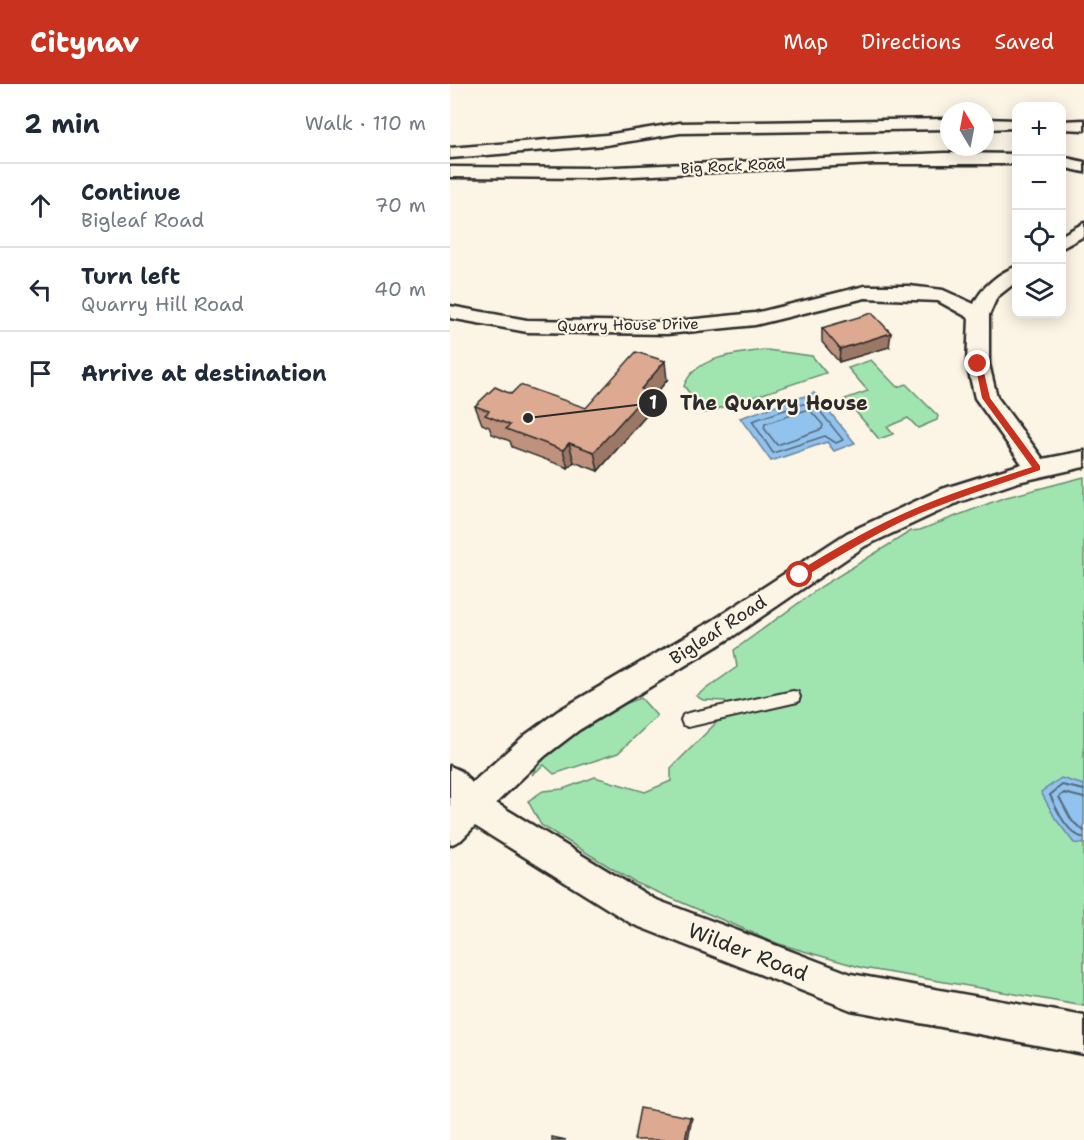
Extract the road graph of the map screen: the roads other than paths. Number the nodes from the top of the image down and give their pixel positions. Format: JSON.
{"nodes":[{"id":1,"x":940,"y":124,"type":"edge"},
{"id":2,"x":994,"y":124,"type":"edge"},
{"id":3,"x":1012,"y":124,"type":"edge"},
{"id":4,"x":1066,"y":125,"type":"edge"},
{"id":5,"x":1084,"y":125,"type":"edge"},
{"id":6,"x":450,"y":153,"type":"edge"},
{"id":7,"x":1012,"y":159,"type":"edge"},
{"id":8,"x":1066,"y":163,"type":"edge"},
{"id":9,"x":1084,"y":167,"type":"edge"},
{"id":10,"x":450,"y":172,"type":"edge"},
{"id":11,"x":1084,"y":228,"type":"edge"},
{"id":12,"x":1066,"y":240,"type":"edge"},
{"id":13,"x":1012,"y":277,"type":"edge"},
{"id":14,"x":450,"y":312,"type":"edge"},
{"id":15,"x":980,"y":315,"type":"junction"},
{"id":16,"x":1084,"y":459,"type":"edge"},
{"id":17,"x":1037,"y":468,"type":"junction"},
{"id":18,"x":793,"y":698,"type":"dead end"},
{"id":19,"x":688,"y":720,"type":"dead end"},
{"id":20,"x":457,"y":805,"type":"edge"},
{"id":21,"x":1084,"y":1035,"type":"edge"}],
"edges":[{"from":1,"to":6,"type":"street"},
{"from":2,"to":3,"type":"street"},
{"from":4,"to":5,"type":"street"},
{"from":7,"to":10,"type":"street","name":"Big Rock Road"},
{"from":8,"to":9,"type":"street"},
{"from":11,"to":12,"type":"street"},
{"from":13,"to":15,"type":"street"},
{"from":14,"to":15,"type":"street","name":"Quarry House Drive"},
{"from":15,"to":17,"type":"street"},
{"from":16,"to":17,"type":"street","name":"Bigleaf Road"},
{"from":17,"to":20,"type":"street","name":"Bigleaf Road"},
{"from":18,"to":19,"type":"lane"},
{"from":20,"to":21,"type":"street","name":"Wilder Road"}]}
